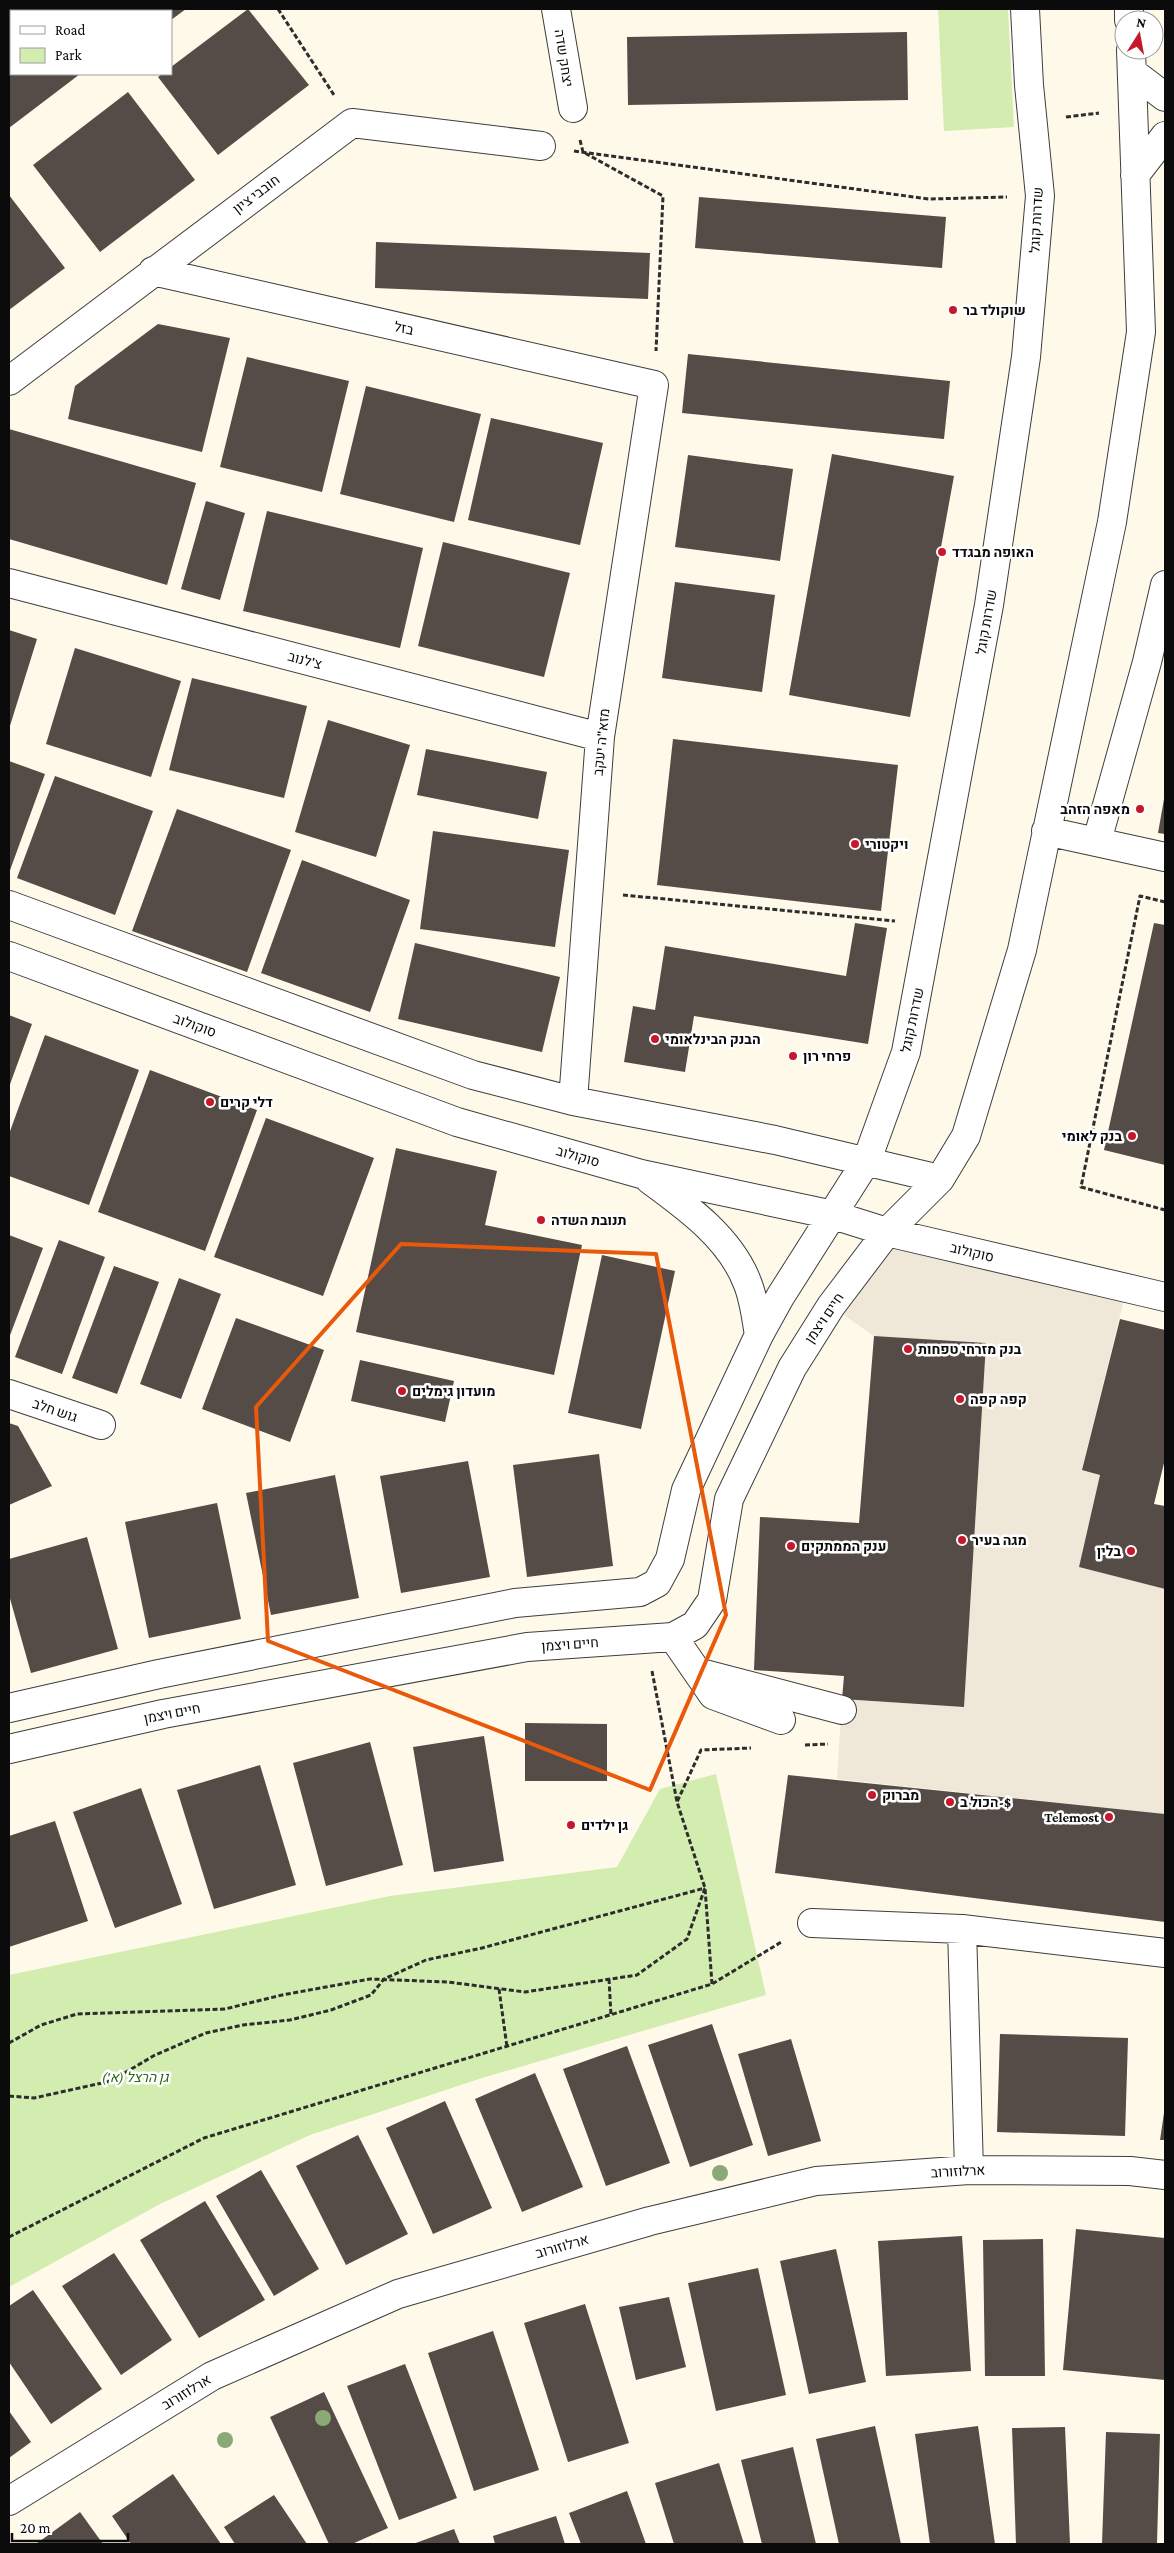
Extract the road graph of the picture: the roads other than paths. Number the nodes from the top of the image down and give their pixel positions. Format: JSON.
{"nodes":[{"id":1,"x":556,"y":9,"type":"edge"},
{"id":2,"x":1025,"y":9,"type":"edge"},
{"id":3,"x":1131,"y":61,"type":"edge"},
{"id":4,"x":1165,"y":97,"type":"edge"},
{"id":5,"x":573,"y":108,"type":"road end"},
{"id":6,"x":1165,"y":136,"type":"edge"},
{"id":7,"x":541,"y":146,"type":"road end"},
{"id":8,"x":1135,"y":175,"type":"junction"},
{"id":9,"x":154,"y":271,"type":"junction"},
{"id":10,"x":9,"y":380,"type":"edge"},
{"id":11,"x":654,"y":385,"type":"joint"},
{"id":12,"x":9,"y":583,"type":"edge"},
{"id":13,"x":1165,"y":584,"type":"edge"},
{"id":14,"x":600,"y":737,"type":"junction"},
{"id":15,"x":1046,"y":831,"type":"junction"},
{"id":16,"x":1097,"y":841,"type":"junction"},
{"id":17,"x":1165,"y":856,"type":"edge"},
{"id":18,"x":9,"y":905,"type":"edge"},
{"id":19,"x":9,"y":956,"type":"edge"},
{"id":20,"x":573,"y":1101,"type":"junction"},
{"id":21,"x":867,"y":1160,"type":"junction"},
{"id":22,"x":641,"y":1174,"type":"junction"},
{"id":23,"x":940,"y":1178,"type":"junction"},
{"id":24,"x":833,"y":1215,"type":"junction"},
{"id":25,"x":887,"y":1232,"type":"junction"},
{"id":26,"x":1165,"y":1297,"type":"edge"},
{"id":27,"x":759,"y":1334,"type":"junction"},
{"id":28,"x":9,"y":1394,"type":"edge"},
{"id":29,"x":101,"y":1426,"type":"dead end"},
{"id":30,"x":673,"y":1637,"type":"junction"},
{"id":31,"x":697,"y":1672,"type":"junction"},
{"id":32,"x":9,"y":1708,"type":"edge"},
{"id":33,"x":842,"y":1710,"type":"dead end"},
{"id":34,"x":782,"y":1720,"type":"dead end"},
{"id":35,"x":9,"y":1749,"type":"edge"},
{"id":36,"x":812,"y":1924,"type":"road end"},
{"id":37,"x":962,"y":1929,"type":"junction"},
{"id":38,"x":1165,"y":1952,"type":"edge"},
{"id":39,"x":969,"y":2170,"type":"junction"},
{"id":40,"x":1165,"y":2175,"type":"edge"},
{"id":41,"x":9,"y":2501,"type":"edge"}],
"edges":[{"from":1,"to":5,"type":"street","name":"יצחק שדה"},
{"from":2,"to":21,"type":"street","name":"שדרות קוגל"},
{"from":3,"to":4,"type":"street"},
{"from":3,"to":8,"type":"street"},
{"from":6,"to":8,"type":"street"},
{"from":7,"to":9,"type":"street","name":"חובבי ציון"},
{"from":8,"to":15,"type":"street"},
{"from":9,"to":10,"type":"street","name":"חובבי ציון"},
{"from":9,"to":11,"type":"street","name":"בזל"},
{"from":11,"to":14,"type":"street","name":"מזא\"ה יעקב"},
{"from":12,"to":14,"type":"street","name":"צ'לנוב"},
{"from":13,"to":16,"type":"street"},
{"from":14,"to":20,"type":"street","name":"מזא\"ה יעקב"},
{"from":15,"to":16,"type":"street"},
{"from":15,"to":23,"type":"street"},
{"from":16,"to":17,"type":"street"},
{"from":18,"to":20,"type":"street"},
{"from":19,"to":22,"type":"street","name":"סוקולוב"},
{"from":20,"to":21,"type":"street"},
{"from":21,"to":23,"type":"street"},
{"from":21,"to":24,"type":"street","name":"שדרות קוגל"},
{"from":22,"to":24,"type":"street","name":"סוקולוב"},
{"from":22,"to":27,"type":"street"},
{"from":23,"to":25,"type":"street"},
{"from":24,"to":25,"type":"street","name":"סוקולוב"},
{"from":24,"to":27,"type":"street"},
{"from":25,"to":26,"type":"street","name":"סוקולוב"},
{"from":25,"to":30,"type":"street","name":"חיים ויצמן"},
{"from":27,"to":32,"type":"street"},
{"from":28,"to":29,"type":"street","name":"גוש חלב"},
{"from":30,"to":31,"type":"street"},
{"from":30,"to":35,"type":"street","name":"חיים ויצמן"},
{"from":31,"to":33,"type":"street"},
{"from":31,"to":34,"type":"street"},
{"from":36,"to":37,"type":"street"},
{"from":37,"to":38,"type":"street"},
{"from":37,"to":39,"type":"street"},
{"from":39,"to":40,"type":"street","name":"ארלוזורוב"},
{"from":39,"to":41,"type":"street","name":"ארלוזורוב"}]}
